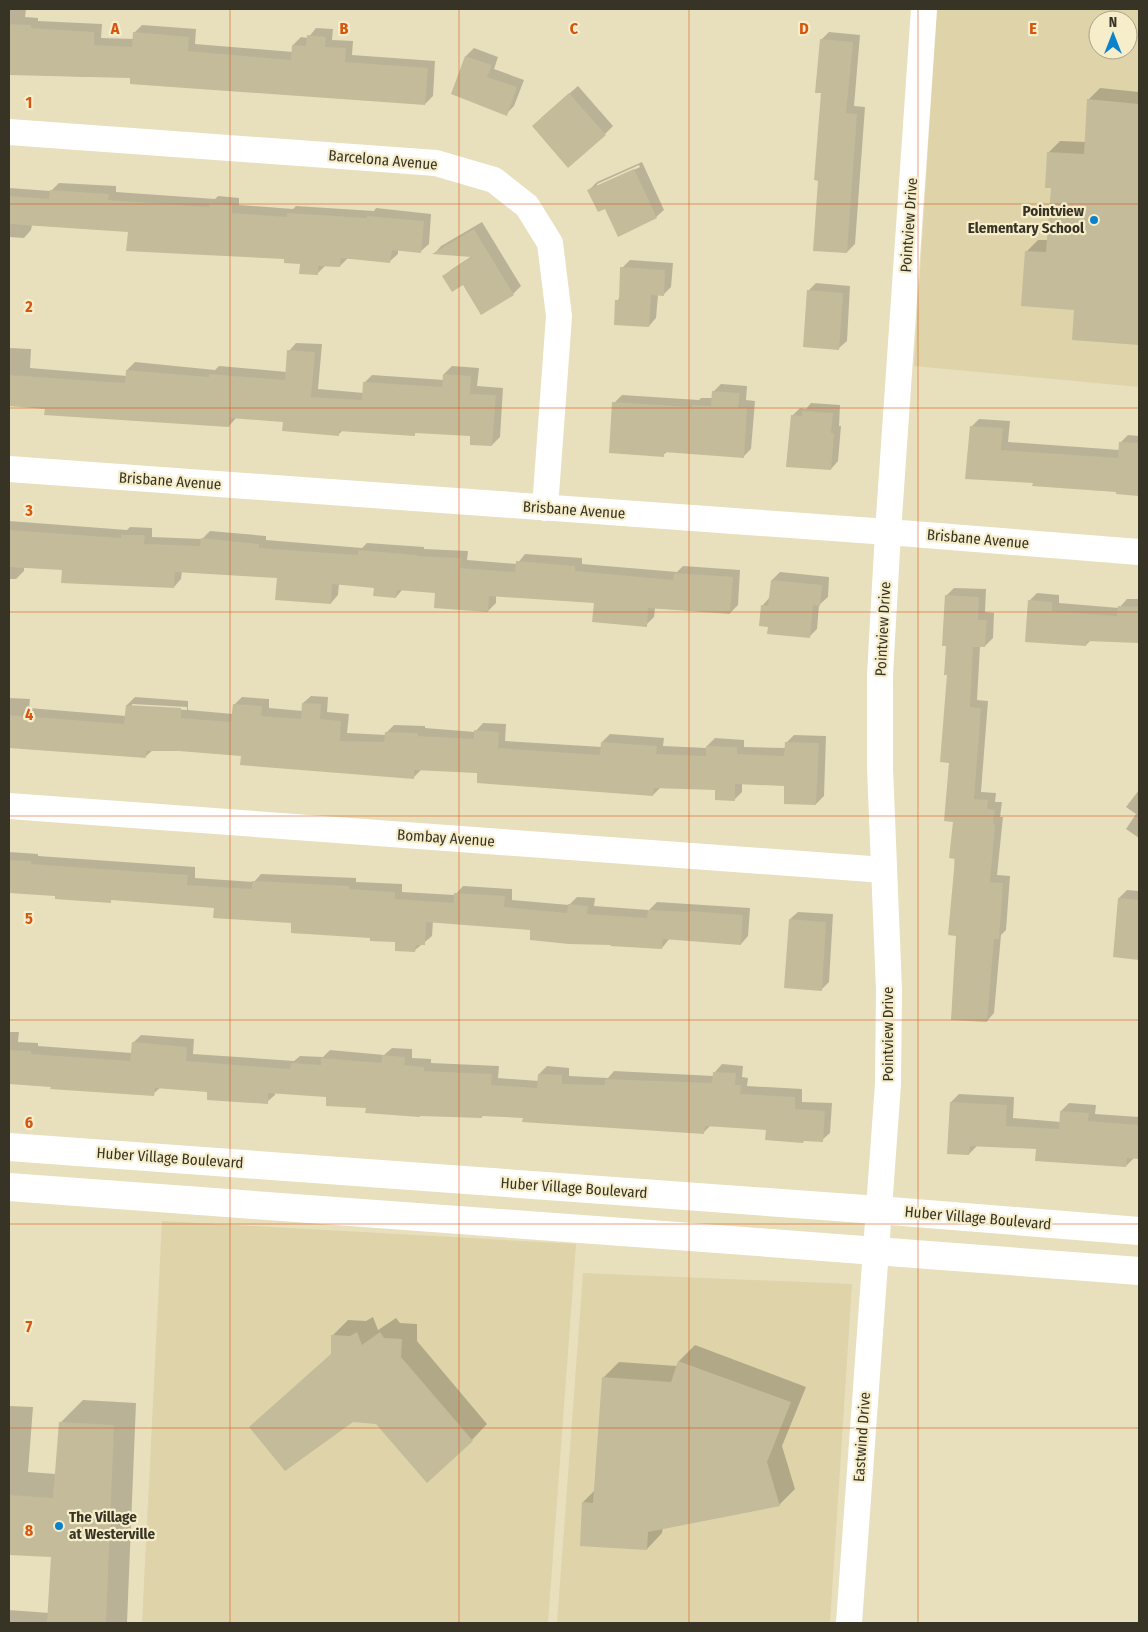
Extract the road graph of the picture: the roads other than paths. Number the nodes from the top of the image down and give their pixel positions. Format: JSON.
{"nodes":[{"id":1,"x":924,"y":9,"type":"edge"},
{"id":2,"x":9,"y":132,"type":"edge"},
{"id":3,"x":9,"y":469,"type":"edge"},
{"id":4,"x":545,"y":508,"type":"junction"},
{"id":5,"x":888,"y":532,"type":"junction"},
{"id":6,"x":1139,"y":552,"type":"edge"},
{"id":7,"x":9,"y":806,"type":"edge"},
{"id":8,"x":884,"y":870,"type":"junction"},
{"id":9,"x":9,"y":1147,"type":"edge"},
{"id":10,"x":9,"y":1188,"type":"edge"},
{"id":11,"x":878,"y":1210,"type":"junction"},
{"id":12,"x":1139,"y":1231,"type":"edge"},
{"id":13,"x":875,"y":1250,"type":"junction"},
{"id":14,"x":1139,"y":1271,"type":"edge"},
{"id":15,"x":849,"y":1623,"type":"edge"}],
"edges":[{"from":1,"to":5,"type":"street","name":"Pointview Drive"},
{"from":2,"to":4,"type":"street","name":"Barcelona Avenue"},
{"from":3,"to":4,"type":"street","name":"Brisbane Avenue"},
{"from":4,"to":5,"type":"street","name":"Brisbane Avenue"},
{"from":5,"to":6,"type":"street","name":"Brisbane Avenue"},
{"from":5,"to":8,"type":"street","name":"Pointview Drive"},
{"from":7,"to":8,"type":"street","name":"Bombay Avenue"},
{"from":8,"to":11,"type":"street","name":"Pointview Drive"},
{"from":9,"to":11,"type":"street","name":"Huber Village Boulevard"},
{"from":10,"to":13,"type":"street"},
{"from":11,"to":12,"type":"street","name":"Huber Village Boulevard"},
{"from":11,"to":13,"type":"street","name":"Pointview Drive"},
{"from":13,"to":14,"type":"street"},
{"from":13,"to":15,"type":"street","name":"Eastwind Drive"}]}
